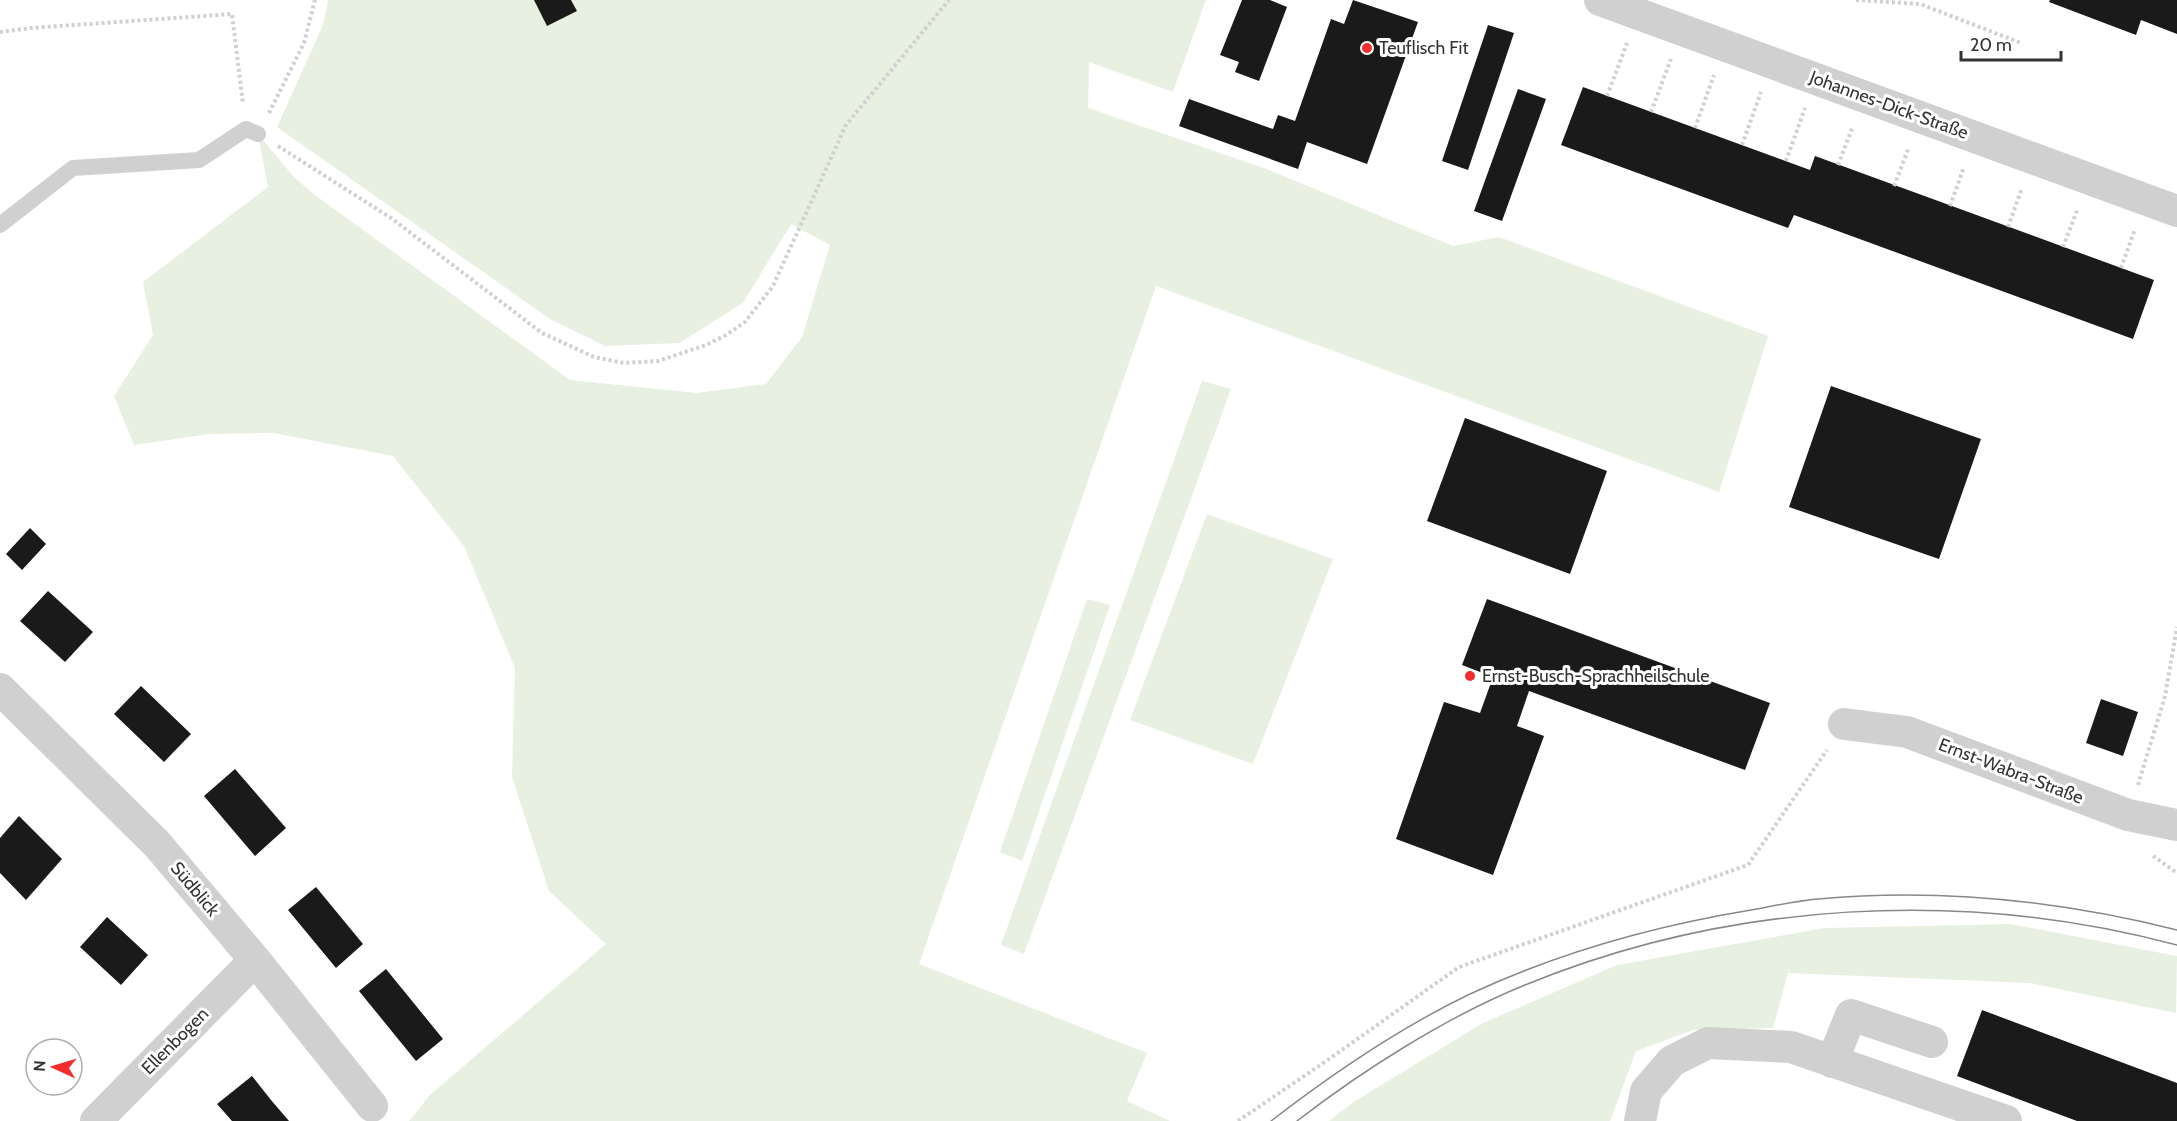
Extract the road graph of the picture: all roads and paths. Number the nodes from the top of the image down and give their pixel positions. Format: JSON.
{"nodes":[{"id":1,"x":315,"y":0,"type":"edge"},
{"id":2,"x":949,"y":0,"type":"edge"},
{"id":3,"x":1600,"y":0,"type":"edge"},
{"id":4,"x":1856,"y":0,"type":"edge"},
{"id":5,"x":0,"y":32,"type":"edge"},
{"id":6,"x":2021,"y":43,"type":"dead end"},
{"id":7,"x":1625,"y":49,"type":"dead end"},
{"id":8,"x":1670,"y":62,"type":"dead end"},
{"id":9,"x":1816,"y":79,"type":"junction"},
{"id":10,"x":1608,"y":96,"type":"dead end"},
{"id":11,"x":1651,"y":112,"type":"dead end"},
{"id":12,"x":1701,"y":113,"type":"dead end"},
{"id":13,"x":1695,"y":128,"type":"dead end"},
{"id":14,"x":1747,"y":130,"type":"dead end"},
{"id":15,"x":252,"y":131,"type":"junction"},
{"id":16,"x":1742,"y":145,"type":"dead end"},
{"id":17,"x":1844,"y":151,"type":"dead end"},
{"id":18,"x":1786,"y":161,"type":"dead end"},
{"id":19,"x":1838,"y":165,"type":"dead end"},
{"id":20,"x":1899,"y":172,"type":"dead end"},
{"id":21,"x":1894,"y":186,"type":"dead end"},
{"id":22,"x":1957,"y":189,"type":"dead end"},
{"id":23,"x":1950,"y":206,"type":"dead end"},
{"id":24,"x":2177,"y":211,"type":"edge"},
{"id":25,"x":2013,"y":214,"type":"dead end"},
{"id":26,"x":0,"y":225,"type":"edge"},
{"id":27,"x":2008,"y":227,"type":"dead end"},
{"id":28,"x":2069,"y":232,"type":"dead end"},
{"id":29,"x":2133,"y":234,"type":"dead end"},
{"id":30,"x":2063,"y":247,"type":"dead end"},
{"id":31,"x":2121,"y":268,"type":"dead end"},
{"id":32,"x":2177,"y":627,"type":"edge"},
{"id":33,"x":0,"y":689,"type":"edge"},
{"id":34,"x":1844,"y":724,"type":"joint"},
{"id":35,"x":2128,"y":815,"type":"junction"},
{"id":36,"x":2177,"y":825,"type":"edge"},
{"id":37,"x":255,"y":960,"type":"junction"},
{"id":38,"x":1932,"y":1042,"type":"dead end"},
{"id":39,"x":1832,"y":1062,"type":"junction"},
{"id":40,"x":372,"y":1106,"type":"dead end"},
{"id":41,"x":96,"y":1121,"type":"edge"},
{"id":42,"x":1238,"y":1121,"type":"edge"},
{"id":43,"x":1640,"y":1121,"type":"edge"},
{"id":44,"x":2006,"y":1121,"type":"edge"}],
"edges":[{"from":1,"to":15,"type":"path"},
{"from":2,"to":15,"type":"path"},
{"from":3,"to":9,"type":"street","name":"Johannes-Dick-Straße"},
{"from":4,"to":6,"type":"path"},
{"from":5,"to":15,"type":"path"},
{"from":7,"to":10,"type":"path"},
{"from":8,"to":11,"type":"path"},
{"from":9,"to":18,"type":"path"},
{"from":9,"to":24,"type":"street","name":"Johannes-Dick-Straße"},
{"from":12,"to":13,"type":"path"},
{"from":14,"to":16,"type":"path"},
{"from":15,"to":26,"type":"lane"},
{"from":17,"to":19,"type":"path"},
{"from":20,"to":21,"type":"path"},
{"from":22,"to":23,"type":"path"},
{"from":25,"to":27,"type":"path"},
{"from":28,"to":30,"type":"path"},
{"from":29,"to":31,"type":"path"},
{"from":32,"to":35,"type":"path"},
{"from":33,"to":37,"type":"street","name":"Südblick"},
{"from":34,"to":35,"type":"street","name":"Ernst-Wabra-Straße"},
{"from":34,"to":42,"type":"path"},
{"from":35,"to":36,"type":"street","name":"Ernst-Wabra-Straße"},
{"from":37,"to":40,"type":"street","name":"Südblick"},
{"from":37,"to":41,"type":"street","name":"Ellenbogen"},
{"from":38,"to":39,"type":"street"},
{"from":39,"to":43,"type":"street"},
{"from":39,"to":44,"type":"street"}]}
